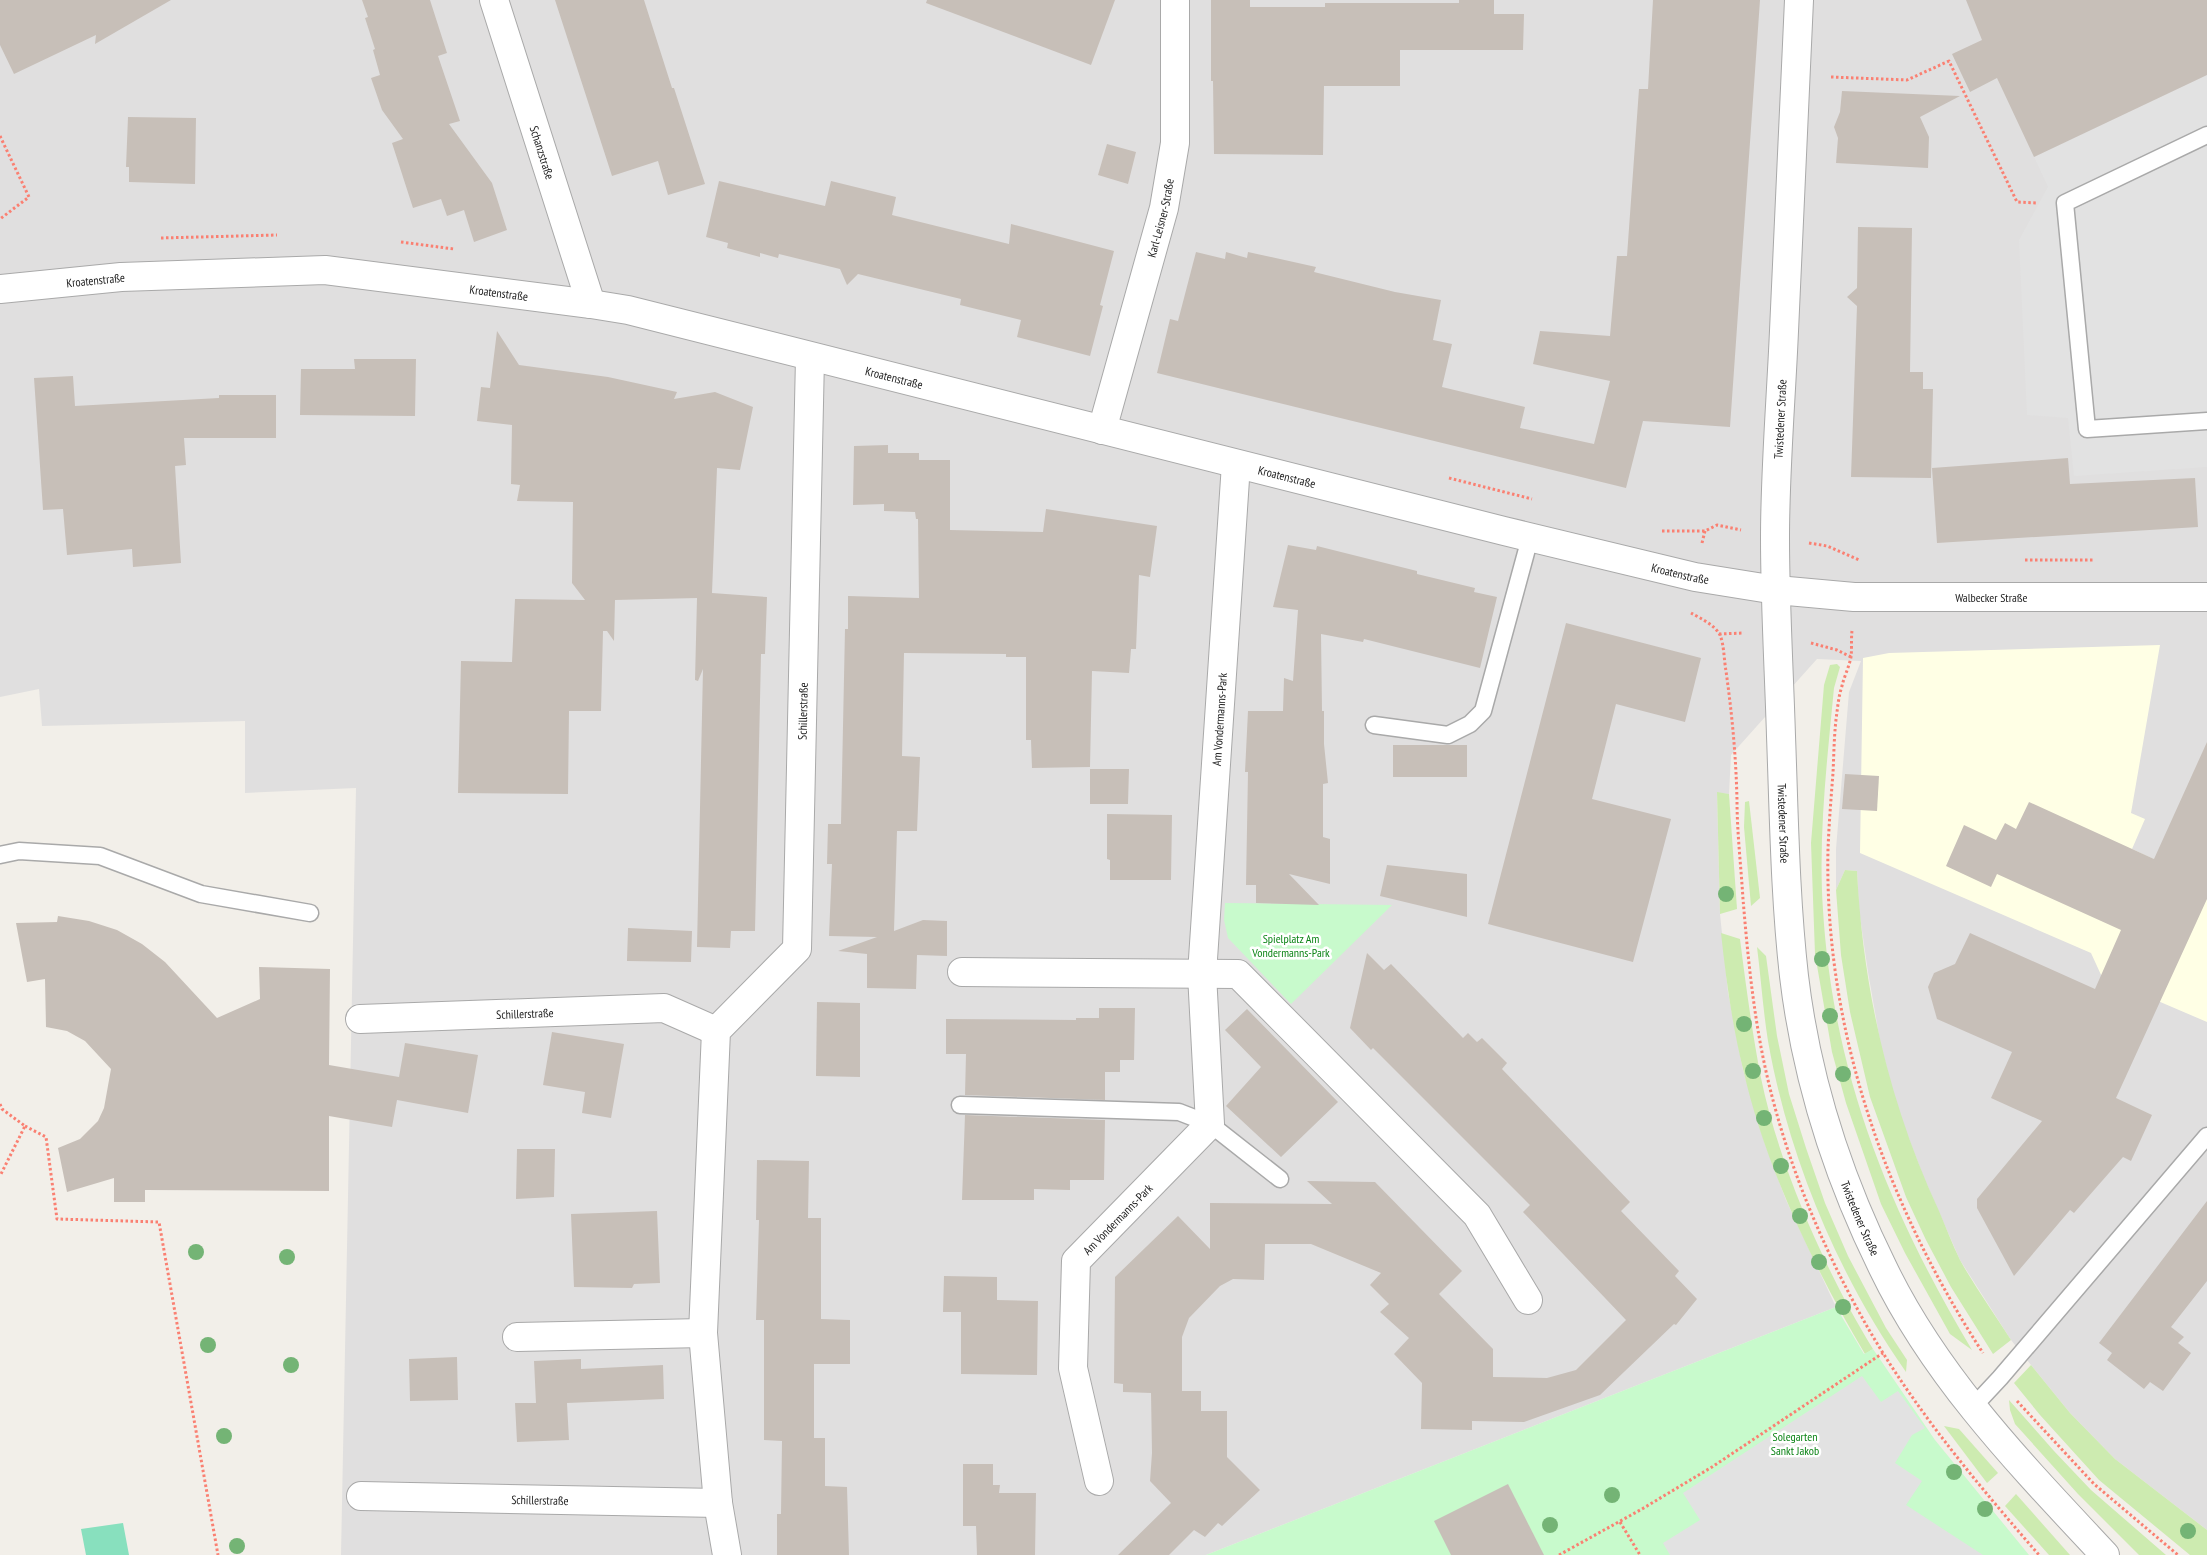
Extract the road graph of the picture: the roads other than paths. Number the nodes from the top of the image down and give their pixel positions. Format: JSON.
{"nodes":[{"id":1,"x":494,"y":0,"type":"edge"},
{"id":2,"x":1175,"y":0,"type":"edge"},
{"id":3,"x":1798,"y":0,"type":"edge"},
{"id":4,"x":2207,"y":135,"type":"edge"},
{"id":5,"x":0,"y":289,"type":"edge"},
{"id":6,"x":591,"y":304,"type":"junction"},
{"id":7,"x":810,"y":358,"type":"junction"},
{"id":8,"x":2207,"y":421,"type":"edge"},
{"id":9,"x":1102,"y":430,"type":"junction"},
{"id":10,"x":1236,"y":464,"type":"junction"},
{"id":11,"x":1530,"y":538,"type":"junction"},
{"id":12,"x":1776,"y":590,"type":"junction"},
{"id":13,"x":2207,"y":597,"type":"edge"},
{"id":14,"x":1374,"y":725,"type":"dead end"},
{"id":15,"x":0,"y":855,"type":"edge"},
{"id":16,"x":310,"y":913,"type":"dead end"},
{"id":17,"x":962,"y":972,"type":"dead end"},
{"id":18,"x":1202,"y":974,"type":"junction"},
{"id":19,"x":360,"y":1019,"type":"dead end"},
{"id":20,"x":716,"y":1031,"type":"junction"},
{"id":21,"x":960,"y":1105,"type":"dead end"},
{"id":22,"x":1210,"y":1124,"type":"junction"},
{"id":23,"x":2207,"y":1136,"type":"edge"},
{"id":24,"x":1280,"y":1179,"type":"dead end"},
{"id":25,"x":1528,"y":1300,"type":"dead end"},
{"id":26,"x":703,"y":1333,"type":"junction"},
{"id":27,"x":517,"y":1337,"type":"dead end"},
{"id":28,"x":1972,"y":1408,"type":"junction"},
{"id":29,"x":1099,"y":1481,"type":"dead end"},
{"id":30,"x":361,"y":1496,"type":"dead end"},
{"id":31,"x":718,"y":1503,"type":"junction"},
{"id":32,"x":727,"y":1555,"type":"edge"},
{"id":33,"x":2105,"y":1555,"type":"edge"}],
"edges":[{"from":1,"to":6,"type":"street","name":"Schanzstraße"},
{"from":2,"to":9,"type":"street","name":"Karl-Leisner-Straße"},
{"from":3,"to":12,"type":"street","name":"Twistedener Straße"},
{"from":4,"to":8,"type":"lane"},
{"from":5,"to":6,"type":"street","name":"Kroatenstraße"},
{"from":6,"to":7,"type":"street","name":"Kroatenstraße"},
{"from":7,"to":9,"type":"street","name":"Kroatenstraße"},
{"from":7,"to":20,"type":"street","name":"Schillerstraße"},
{"from":9,"to":10,"type":"street","name":"Kroatenstraße"},
{"from":10,"to":11,"type":"street","name":"Kroatenstraße"},
{"from":10,"to":18,"type":"street","name":"Am Vondermanns-Park"},
{"from":11,"to":12,"type":"street","name":"Kroatenstraße"},
{"from":11,"to":14,"type":"lane"},
{"from":12,"to":13,"type":"street","name":"Walbecker Straße"},
{"from":12,"to":28,"type":"street","name":"Twistedener Straße"},
{"from":15,"to":16,"type":"lane"},
{"from":17,"to":18,"type":"street"},
{"from":18,"to":22,"type":"street","name":"Am Vondermanns-Park"},
{"from":18,"to":25,"type":"street"},
{"from":19,"to":20,"type":"street","name":"Schillerstraße"},
{"from":20,"to":26,"type":"street"},
{"from":21,"to":22,"type":"lane"},
{"from":22,"to":24,"type":"lane"},
{"from":22,"to":29,"type":"street","name":"Am Vondermanns-Park"},
{"from":23,"to":28,"type":"lane"},
{"from":26,"to":27,"type":"street"},
{"from":26,"to":31,"type":"street"},
{"from":28,"to":33,"type":"street","name":"Twistedener Straße"},
{"from":30,"to":31,"type":"street","name":"Schillerstraße"},
{"from":31,"to":32,"type":"street"}]}
